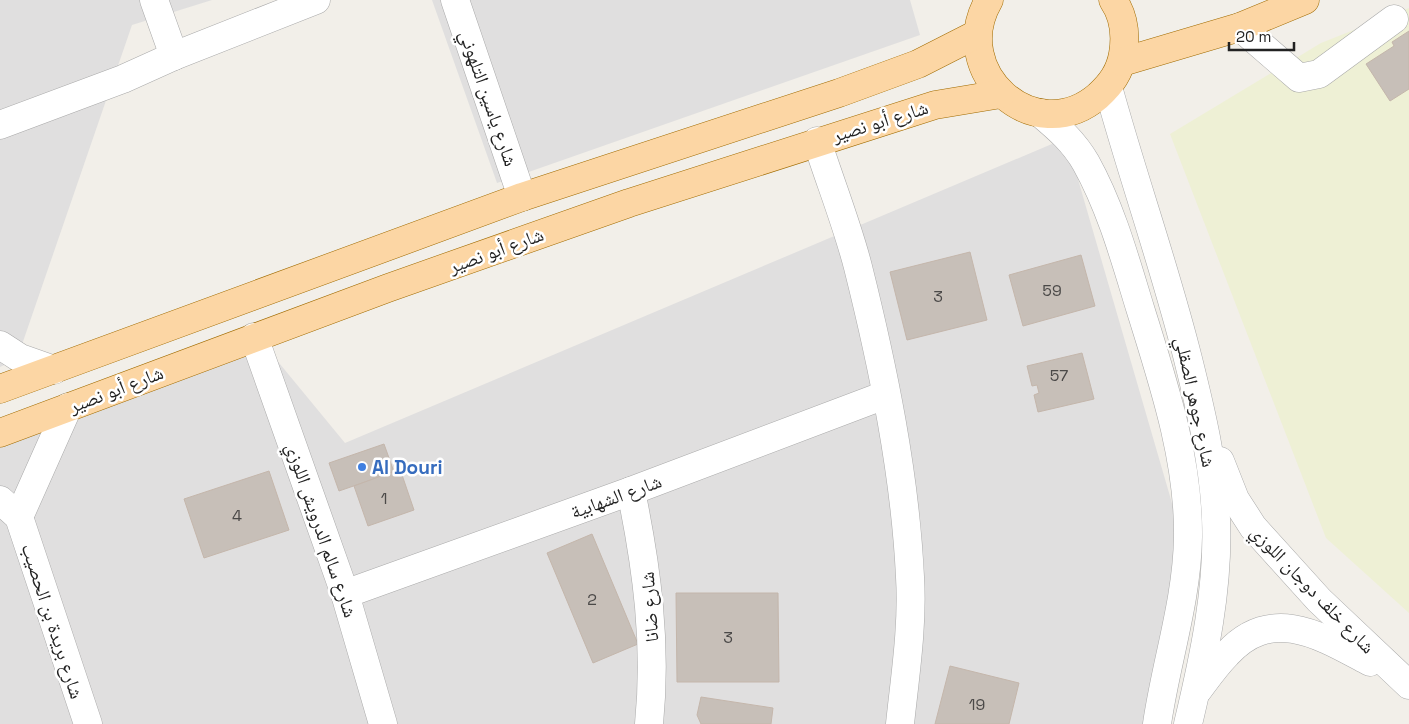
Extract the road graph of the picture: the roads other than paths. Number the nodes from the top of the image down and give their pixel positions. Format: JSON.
{"nodes":[{"id":1,"x":154,"y":0,"type":"edge"},
{"id":2,"x":316,"y":0,"type":"edge"},
{"id":3,"x":455,"y":0,"type":"edge"},
{"id":4,"x":989,"y":0,"type":"edge"},
{"id":5,"x":1113,"y":0,"type":"edge"},
{"id":6,"x":1305,"y":0,"type":"edge"},
{"id":7,"x":1394,"y":20,"type":"dead end"},
{"id":8,"x":1240,"y":27,"type":"junction"},
{"id":9,"x":977,"y":34,"type":"junction"},
{"id":10,"x":174,"y":56,"type":"junction"},
{"id":11,"x":1122,"y":62,"type":"junction"},
{"id":12,"x":1108,"y":87,"type":"junction"},
{"id":13,"x":1001,"y":94,"type":"junction"},
{"id":14,"x":1040,"y":113,"type":"junction"},
{"id":15,"x":0,"y":125,"type":"edge"},
{"id":16,"x":817,"y":141,"type":"junction"},
{"id":17,"x":522,"y":197,"type":"junction"},
{"id":18,"x":254,"y":337,"type":"junction"},
{"id":19,"x":0,"y":345,"type":"edge"},
{"id":20,"x":54,"y":370,"type":"junction"},
{"id":21,"x":0,"y":389,"type":"edge"},
{"id":22,"x":886,"y":395,"type":"junction"},
{"id":23,"x":68,"y":407,"type":"junction"},
{"id":24,"x":1202,"y":413,"type":"junction"},
{"id":25,"x":0,"y":433,"type":"edge"},
{"id":26,"x":631,"y":491,"type":"junction"},
{"id":27,"x":10,"y":509,"type":"edge"},
{"id":28,"x":345,"y":594,"type":"junction"},
{"id":29,"x":1404,"y":681,"type":"edge"},
{"id":30,"x":1195,"y":694,"type":"junction"},
{"id":31,"x":88,"y":724,"type":"edge"},
{"id":32,"x":383,"y":724,"type":"edge"},
{"id":33,"x":649,"y":724,"type":"edge"},
{"id":34,"x":900,"y":724,"type":"edge"},
{"id":35,"x":1157,"y":724,"type":"edge"},
{"id":36,"x":1188,"y":724,"type":"edge"}],
"edges":[{"from":1,"to":10,"type":"street"},
{"from":2,"to":10,"type":"street"},
{"from":3,"to":17,"type":"street","name":"شارع ياسين التلهوني"},
{"from":4,"to":9,"type":"main road"},
{"from":5,"to":11,"type":"main road"},
{"from":6,"to":8,"type":"main road"},
{"from":7,"to":8,"type":"street"},
{"from":8,"to":11,"type":"main road"},
{"from":9,"to":13,"type":"main road"},
{"from":9,"to":17,"type":"main road","name":"شارع أبو نصير"},
{"from":10,"to":15,"type":"street"},
{"from":11,"to":12,"type":"main road"},
{"from":12,"to":14,"type":"main road"},
{"from":12,"to":24,"type":"street","name":"شارع جوهر الصقلي"},
{"from":13,"to":14,"type":"main road"},
{"from":13,"to":16,"type":"main road","name":"شارع أبو نصير"},
{"from":14,"to":35,"type":"street","name":"شارع جوهر الصقلي"},
{"from":16,"to":18,"type":"main road","name":"شارع أبو نصير"},
{"from":16,"to":22,"type":"street"},
{"from":17,"to":20,"type":"main road","name":"شارع أبو نصير"},
{"from":18,"to":23,"type":"main road","name":"شارع أبو نصير"},
{"from":18,"to":28,"type":"street","name":"شارع سالم الدرويش اللوزي"},
{"from":19,"to":20,"type":"street"},
{"from":20,"to":21,"type":"main road","name":"شارع أبو نصير"},
{"from":22,"to":26,"type":"street","name":"شارع الشهابية"},
{"from":22,"to":34,"type":"street"},
{"from":23,"to":25,"type":"main road","name":"شارع أبو نصير"},
{"from":23,"to":27,"type":"street","name":"شارع بريدة بن الحصيب"},
{"from":24,"to":29,"type":"street","name":"شارع خلف دوجان اللوزي"},
{"from":24,"to":30,"type":"street","name":"شارع جوهر الصقلي"},
{"from":26,"to":28,"type":"street","name":"شارع الشهابية"},
{"from":26,"to":33,"type":"street","name":"شارع ضانا"},
{"from":27,"to":31,"type":"street","name":"شارع بريدة بن الحصيب"},
{"from":28,"to":32,"type":"street","name":"شارع سالم الدرويش اللوزي"},
{"from":29,"to":30,"type":"street","name":"شارع خلف دوجان اللوزي"},
{"from":30,"to":36,"type":"street","name":"شارع جوهر الصقلي"}]}
